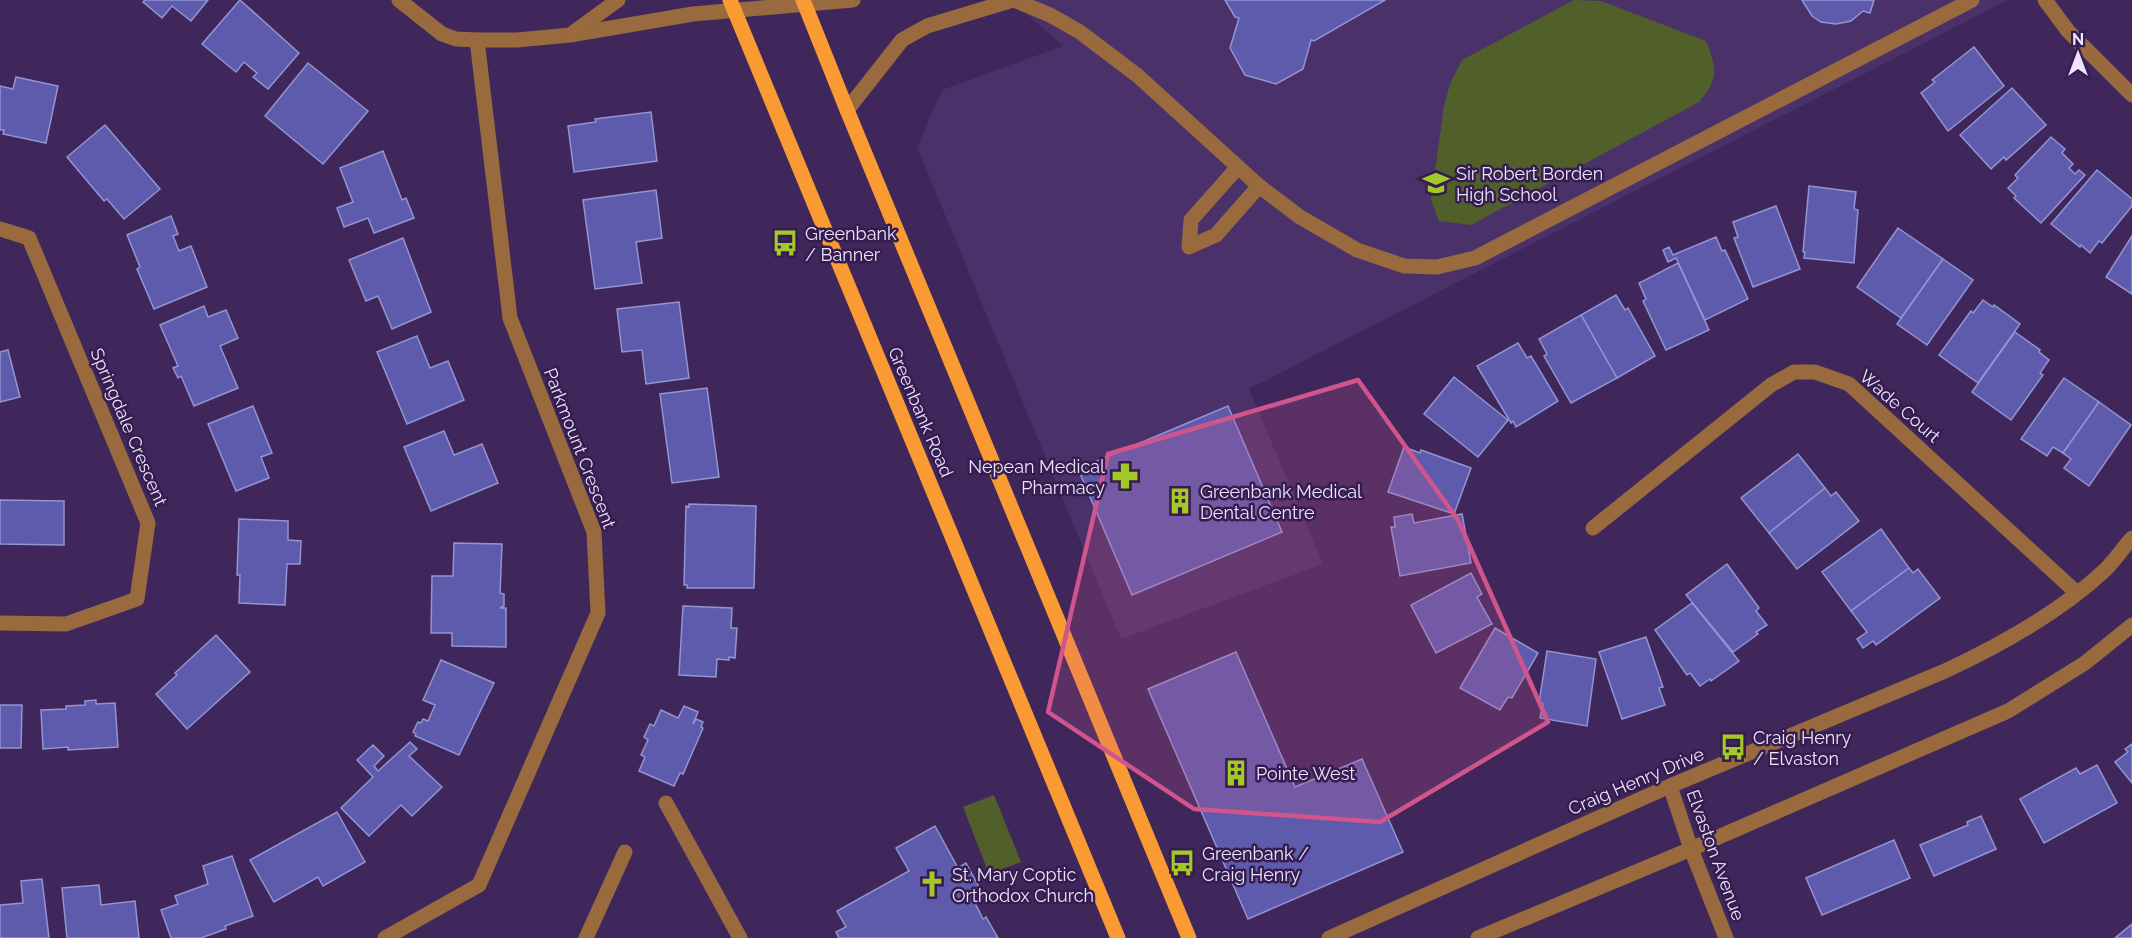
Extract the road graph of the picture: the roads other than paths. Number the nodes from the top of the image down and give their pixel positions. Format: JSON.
{"nodes":[{"id":1,"x":399,"y":0,"type":"edge"},
{"id":2,"x":618,"y":0,"type":"edge"},
{"id":3,"x":853,"y":0,"type":"edge"},
{"id":4,"x":1013,"y":0,"type":"edge"},
{"id":5,"x":1972,"y":0,"type":"edge"},
{"id":6,"x":2045,"y":0,"type":"edge"},
{"id":7,"x":804,"y":2,"type":"edge"},
{"id":8,"x":732,"y":5,"type":"edge"},
{"id":9,"x":570,"y":35,"type":"junction"},
{"id":10,"x":477,"y":40,"type":"junction"},
{"id":11,"x":2132,"y":95,"type":"edge"},
{"id":12,"x":847,"y":110,"type":"junction"},
{"id":13,"x":1238,"y":168,"type":"junction"},
{"id":14,"x":1259,"y":186,"type":"junction"},
{"id":15,"x":0,"y":229,"type":"edge"},
{"id":16,"x":1593,"y":528,"type":"dead end"},
{"id":17,"x":2132,"y":538,"type":"edge"},
{"id":18,"x":2077,"y":593,"type":"junction"},
{"id":19,"x":0,"y":623,"type":"edge"},
{"id":20,"x":2132,"y":625,"type":"edge"},
{"id":21,"x":1670,"y":786,"type":"junction"},
{"id":22,"x":666,"y":803,"type":"dead end"},
{"id":23,"x":1691,"y":849,"type":"junction"},
{"id":24,"x":625,"y":852,"type":"dead end"},
{"id":25,"x":385,"y":938,"type":"edge"},
{"id":26,"x":586,"y":938,"type":"edge"},
{"id":27,"x":740,"y":938,"type":"edge"},
{"id":28,"x":1118,"y":938,"type":"edge"},
{"id":29,"x":1189,"y":938,"type":"edge"},
{"id":30,"x":1329,"y":938,"type":"edge"},
{"id":31,"x":1478,"y":938,"type":"edge"},
{"id":32,"x":1726,"y":938,"type":"edge"}],
"edges":[{"from":1,"to":10,"type":"street"},
{"from":2,"to":9,"type":"street"},
{"from":3,"to":7,"type":"street"},
{"from":4,"to":12,"type":"street"},
{"from":4,"to":13,"type":"street"},
{"from":5,"to":14,"type":"street"},
{"from":6,"to":11,"type":"street"},
{"from":7,"to":8,"type":"street"},
{"from":7,"to":12,"type":"main road"},
{"from":8,"to":9,"type":"street"},
{"from":8,"to":28,"type":"main road","name":"Greenbank Road"},
{"from":9,"to":10,"type":"street"},
{"from":10,"to":25,"type":"street","name":"Parkmount Crescent"},
{"from":12,"to":29,"type":"main road"},
{"from":13,"to":14,"type":"street"},
{"from":13,"to":14,"type":"street"},
{"from":15,"to":19,"type":"street","name":"Springdale Crescent"},
{"from":16,"to":18,"type":"street","name":"Wade Court"},
{"from":17,"to":18,"type":"street","name":"Craig Henry Drive"},
{"from":18,"to":21,"type":"street","name":"Craig Henry Drive"},
{"from":20,"to":23,"type":"street"},
{"from":21,"to":23,"type":"street","name":"Elvaston Avenue"},
{"from":21,"to":30,"type":"street","name":"Craig Henry Drive"},
{"from":22,"to":27,"type":"street"},
{"from":23,"to":31,"type":"street"},
{"from":23,"to":32,"type":"street","name":"Elvaston Avenue"},
{"from":24,"to":26,"type":"street"}]}
